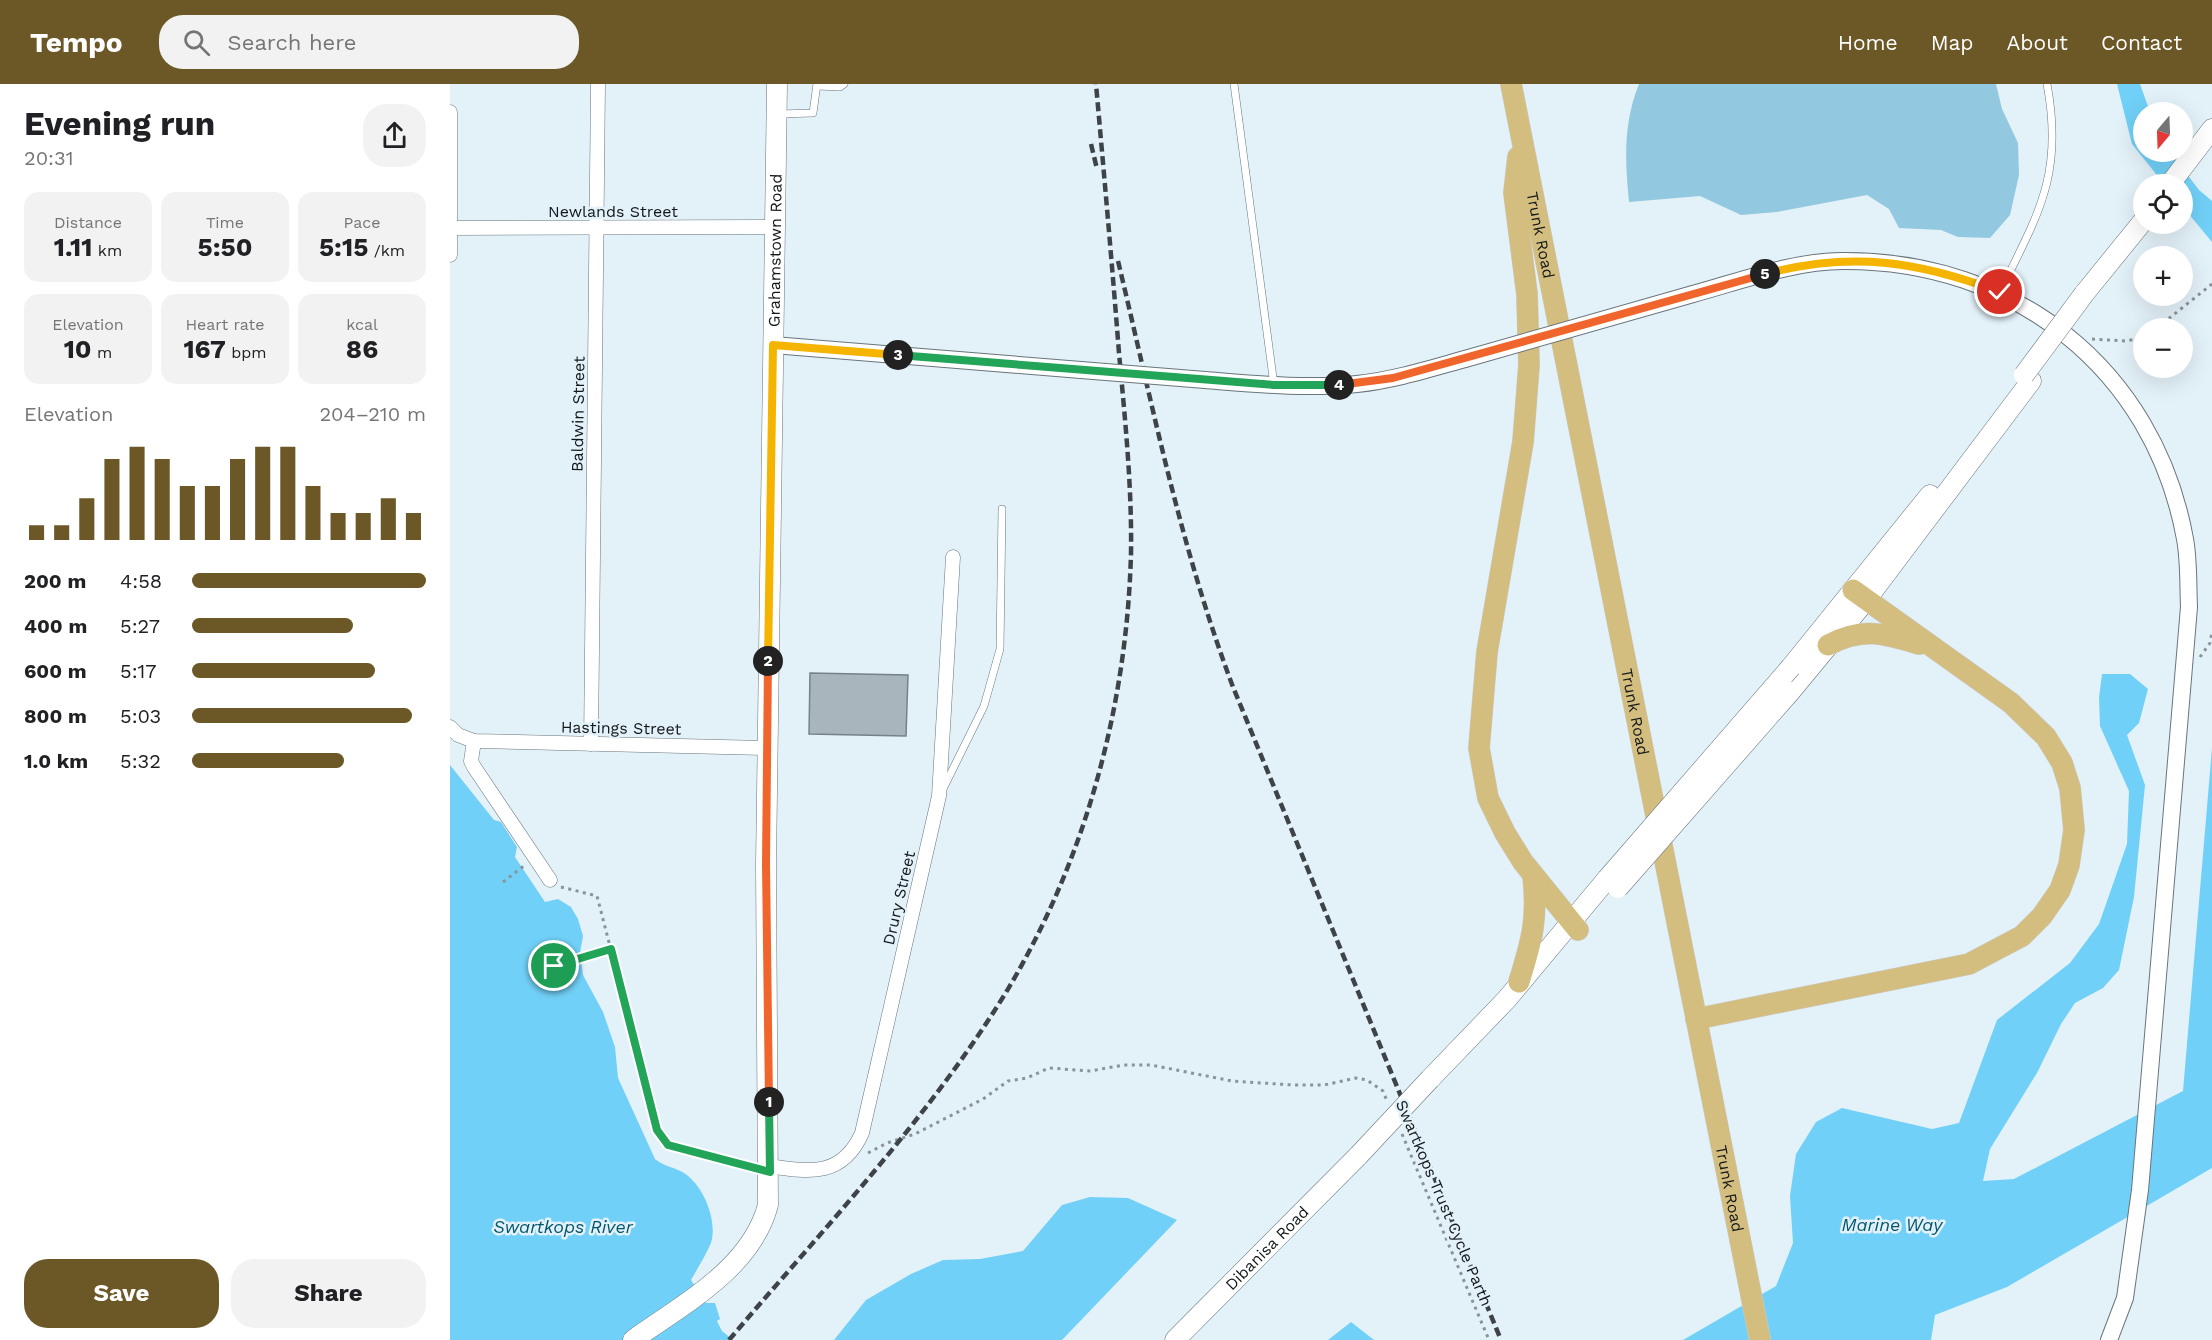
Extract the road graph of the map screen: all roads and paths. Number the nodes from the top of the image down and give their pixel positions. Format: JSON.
{"nodes":[{"id":1,"x":598,"y":84,"type":"edge"},
{"id":2,"x":777,"y":84,"type":"edge"},
{"id":3,"x":844,"y":84,"type":"edge"},
{"id":4,"x":1234,"y":84,"type":"edge"},
{"id":5,"x":1511,"y":84,"type":"edge"},
{"id":6,"x":2047,"y":84,"type":"edge"},
{"id":7,"x":817,"y":85,"type":"edge"},
{"id":8,"x":450,"y":112,"type":"edge"},
{"id":9,"x":777,"y":114,"type":"junction"},
{"id":10,"x":1520,"y":133,"type":"junction"},
{"id":11,"x":2207,"y":136,"type":"edge"},
{"id":12,"x":2178,"y":174,"type":"edge"},
{"id":13,"x":775,"y":226,"type":"junction"},
{"id":14,"x":451,"y":228,"type":"edge"},
{"id":15,"x":597,"y":228,"type":"junction"},
{"id":16,"x":2134,"y":234,"type":"edge"},
{"id":17,"x":450,"y":255,"type":"edge"},
{"id":18,"x":2212,"y":284,"type":"edge"},
{"id":19,"x":2000,"y":292,"type":"junction"},
{"id":20,"x":2170,"y":318,"type":"edge"},
{"id":21,"x":2133,"y":341,"type":"edge"},
{"id":22,"x":2076,"y":342,"type":"junction"},
{"id":23,"x":773,"y":345,"type":"junction"},
{"id":24,"x":1274,"y":385,"type":"junction"},
{"id":25,"x":1002,"y":509,"type":"dead end"},
{"id":26,"x":953,"y":557,"type":"dead end"},
{"id":27,"x":1859,"y":595,"type":"junction"},
{"id":28,"x":1828,"y":645,"type":"junction"},
{"id":29,"x":1936,"y":650,"type":"junction"},
{"id":30,"x":450,"y":727,"type":"edge"},
{"id":31,"x":474,"y":741,"type":"junction"},
{"id":32,"x":591,"y":744,"type":"junction"},
{"id":33,"x":767,"y":748,"type":"junction"},
{"id":34,"x":939,"y":796,"type":"junction"},
{"id":35,"x":535,"y":857,"type":"junction"},
{"id":36,"x":1533,"y":875,"type":"junction"},
{"id":37,"x":550,"y":880,"type":"joint"},
{"id":38,"x":503,"y":882,"type":"dead end"},
{"id":39,"x":1612,"y":883,"type":"junction"},
{"id":40,"x":1574,"y":926,"type":"junction"},
{"id":41,"x":611,"y":949,"type":"junction"},
{"id":42,"x":554,"y":966,"type":"dead end"},
{"id":43,"x":1513,"y":990,"type":"junction"},
{"id":44,"x":1696,"y":1018,"type":"junction"},
{"id":45,"x":1388,"y":1102,"type":"dead end"},
{"id":46,"x":1401,"y":1134,"type":"dead end"},
{"id":47,"x":864,"y":1155,"type":"dead end"},
{"id":48,"x":770,"y":1169,"type":"junction"},
{"id":49,"x":633,"y":1340,"type":"edge"},
{"id":50,"x":1175,"y":1340,"type":"edge"},
{"id":51,"x":1489,"y":1340,"type":"edge"},
{"id":52,"x":1760,"y":1340,"type":"edge"},
{"id":53,"x":2109,"y":1340,"type":"edge"}],
"edges":[{"from":1,"to":15,"type":"street","name":"Baldwin Street"},
{"from":2,"to":9,"type":"main road","name":"Grahamstown Road"},
{"from":3,"to":7,"type":"lane"},
{"from":4,"to":24,"type":"lane"},
{"from":5,"to":10,"type":"main road","name":"Trunk Road"},
{"from":6,"to":19,"type":"lane"},
{"from":7,"to":9,"type":"lane"},
{"from":8,"to":14,"type":"street"},
{"from":9,"to":13,"type":"main road","name":"Grahamstown Road"},
{"from":10,"to":36,"type":"main road"},
{"from":10,"to":44,"type":"main road","name":"Trunk Road"},
{"from":11,"to":12,"type":"main road"},
{"from":13,"to":15,"type":"street","name":"Newlands Street"},
{"from":13,"to":23,"type":"main road","name":"Grahamstown Road"},
{"from":14,"to":15,"type":"street","name":"Newlands Street"},
{"from":14,"to":17,"type":"street"},
{"from":15,"to":32,"type":"street","name":"Baldwin Street"},
{"from":16,"to":27,"type":"main road","bridge":true},
{"from":18,"to":20,"type":"path"},
{"from":19,"to":22,"type":"street"},
{"from":19,"to":24,"type":"street","bridge":true},
{"from":21,"to":22,"type":"path"},
{"from":22,"to":53,"type":"street"},
{"from":23,"to":24,"type":"street","bridge":true},
{"from":23,"to":33,"type":"main road","name":"Grahamstown Road"},
{"from":25,"to":34,"type":"lane"},
{"from":26,"to":34,"type":"street","name":"Drury Street"},
{"from":27,"to":28,"type":"main road"},
{"from":27,"to":29,"type":"main road"},
{"from":27,"to":39,"type":"main road","bridge":true},
{"from":28,"to":29,"type":"main road"},
{"from":28,"to":39,"type":"main road","bridge":true},
{"from":29,"to":44,"type":"main road"},
{"from":30,"to":31,"type":"street"},
{"from":31,"to":32,"type":"street","name":"Hastings Street"},
{"from":31,"to":35,"type":"street"},
{"from":32,"to":33,"type":"street","name":"Hastings Street"},
{"from":33,"to":48,"type":"main road","name":"Grahamstown Road"},
{"from":34,"to":48,"type":"street","name":"Drury Street"},
{"from":35,"to":37,"type":"street"},
{"from":35,"to":38,"type":"path"},
{"from":36,"to":40,"type":"main road"},
{"from":36,"to":43,"type":"main road"},
{"from":37,"to":41,"type":"path"},
{"from":39,"to":40,"type":"main road","name":"Dibanisa Road"},
{"from":40,"to":43,"type":"main road","name":"Dibanisa Road"},
{"from":41,"to":42,"type":"path"},
{"from":41,"to":48,"type":"path"},
{"from":43,"to":50,"type":"main road","name":"Dibanisa Road","bridge":true},
{"from":44,"to":52,"type":"main road","name":"Trunk Road"},
{"from":45,"to":47,"type":"path","name":"Swartkops Trust Cycle Parth"},
{"from":46,"to":51,"type":"path","name":"Swartkops Trust Cycle Parth"},
{"from":48,"to":49,"type":"main road","name":"Grahamstown Road"}]}
